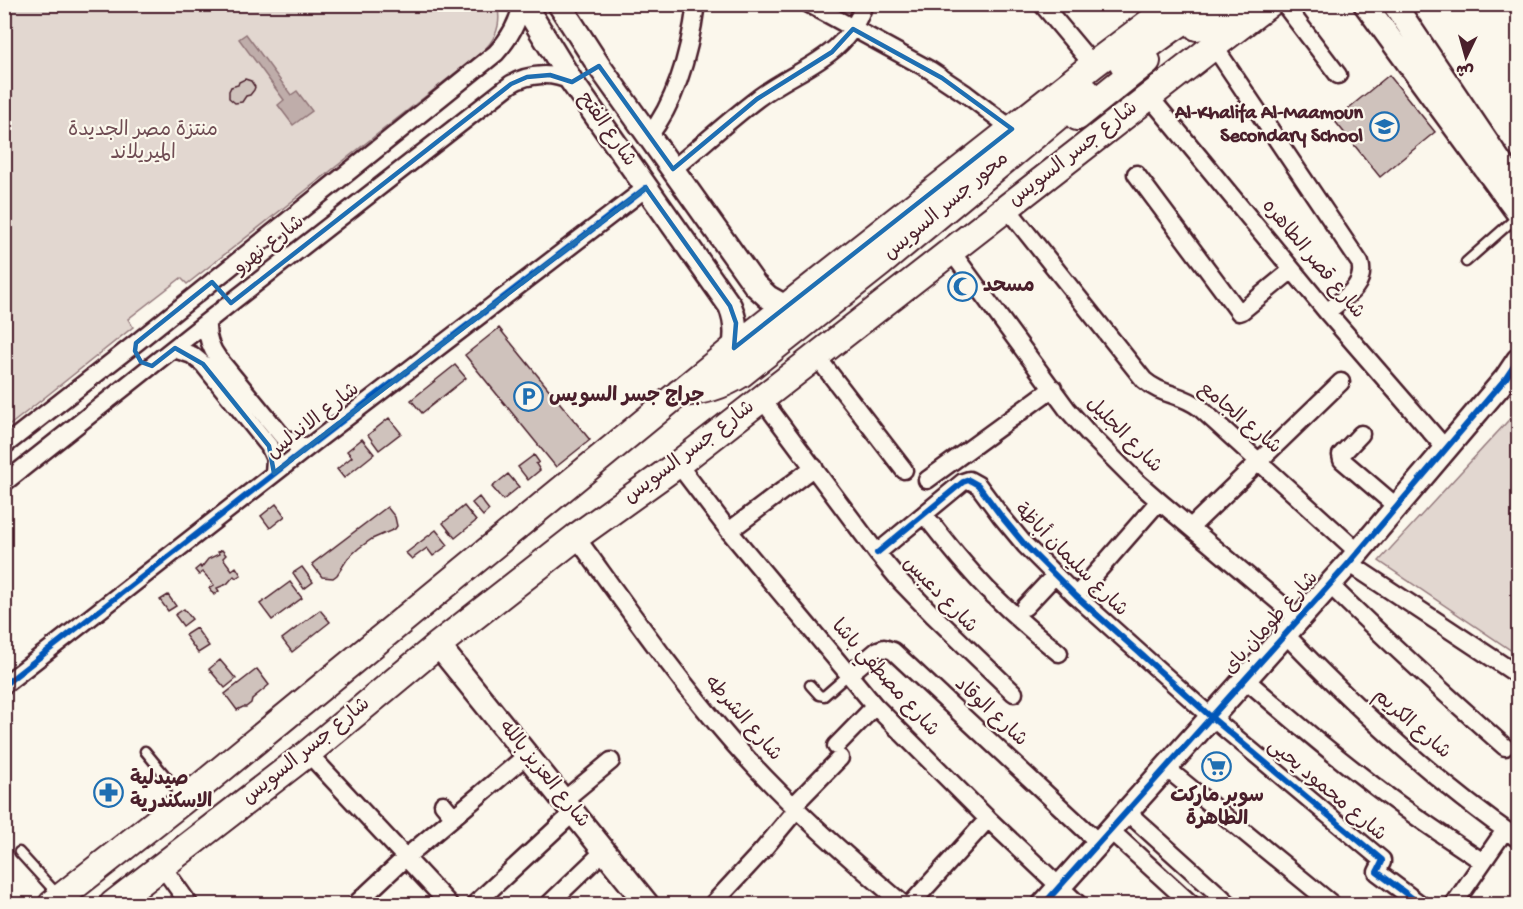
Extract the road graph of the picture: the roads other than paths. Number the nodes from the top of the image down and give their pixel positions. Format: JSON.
{"nodes":[{"id":1,"x":523,"y":4,"type":"edge"},
{"id":2,"x":559,"y":4,"type":"edge"},
{"id":3,"x":696,"y":4,"type":"edge"},
{"id":4,"x":809,"y":4,"type":"edge"},
{"id":5,"x":864,"y":4,"type":"edge"},
{"id":6,"x":1042,"y":4,"type":"edge"},
{"id":7,"x":1269,"y":4,"type":"edge"},
{"id":8,"x":1284,"y":4,"type":"edge"},
{"id":9,"x":1365,"y":4,"type":"edge"},
{"id":10,"x":1394,"y":4,"type":"edge"},
{"id":11,"x":1167,"y":6,"type":"edge"},
{"id":12,"x":1220,"y":8,"type":"edge"},
{"id":13,"x":853,"y":29,"type":"junction"},
{"id":14,"x":1214,"y":46,"type":"junction"},
{"id":15,"x":1093,"y":65,"type":"junction"},
{"id":16,"x":599,"y":66,"type":"junction"},
{"id":17,"x":1338,"y":75,"type":"dead end"},
{"id":18,"x":573,"y":82,"type":"junction"},
{"id":19,"x":1149,"y":96,"type":"junction"},
{"id":20,"x":1012,"y":129,"type":"junction"},
{"id":21,"x":649,"y":136,"type":"junction"},
{"id":22,"x":673,"y":170,"type":"junction"},
{"id":23,"x":1136,"y":174,"type":"dead end"},
{"id":24,"x":1518,"y":185,"type":"edge"},
{"id":25,"x":646,"y":188,"type":"junction"},
{"id":26,"x":1006,"y":208,"type":"junction"},
{"id":27,"x":1518,"y":214,"type":"edge"},
{"id":28,"x":951,"y":251,"type":"junction"},
{"id":29,"x":1466,"y":262,"type":"dead end"},
{"id":30,"x":1292,"y":270,"type":"junction"},
{"id":31,"x":212,"y":282,"type":"junction"},
{"id":32,"x":755,"y":285,"type":"junction"},
{"id":33,"x":728,"y":302,"type":"junction"},
{"id":34,"x":228,"y":306,"type":"junction"},
{"id":35,"x":786,"y":307,"type":"junction"},
{"id":36,"x":1327,"y":312,"type":"junction"},
{"id":37,"x":207,"y":322,"type":"junction"},
{"id":38,"x":136,"y":343,"type":"junction"},
{"id":39,"x":174,"y":348,"type":"junction"},
{"id":40,"x":734,"y":348,"type":"junction"},
{"id":41,"x":817,"y":357,"type":"junction"},
{"id":42,"x":1518,"y":360,"type":"edge"},
{"id":43,"x":152,"y":366,"type":"junction"},
{"id":44,"x":1341,"y":382,"type":"dead end"},
{"id":45,"x":1053,"y":388,"type":"junction"},
{"id":46,"x":679,"y":393,"type":"junction"},
{"id":47,"x":762,"y":399,"type":"junction"},
{"id":48,"x":730,"y":424,"type":"junction"},
{"id":49,"x":1361,"y":434,"type":"dead end"},
{"id":50,"x":4,"y":446,"type":"edge"},
{"id":51,"x":308,"y":448,"type":"junction"},
{"id":52,"x":1445,"y":448,"type":"junction"},
{"id":53,"x":1259,"y":462,"type":"junction"},
{"id":54,"x":678,"y":464,"type":"junction"},
{"id":55,"x":814,"y":467,"type":"junction"},
{"id":56,"x":904,"y":470,"type":"dead end"},
{"id":57,"x":274,"y":474,"type":"junction"},
{"id":58,"x":927,"y":480,"type":"dead end"},
{"id":59,"x":4,"y":483,"type":"edge"},
{"id":60,"x":1159,"y":501,"type":"junction"},
{"id":61,"x":1397,"y":507,"type":"junction"},
{"id":62,"x":924,"y":514,"type":"junction"},
{"id":63,"x":1191,"y":527,"type":"junction"},
{"id":64,"x":729,"y":531,"type":"junction"},
{"id":65,"x":576,"y":537,"type":"junction"},
{"id":66,"x":877,"y":552,"type":"junction"},
{"id":67,"x":1354,"y":558,"type":"junction"},
{"id":68,"x":1055,"y":575,"type":"junction"},
{"id":69,"x":1330,"y":585,"type":"junction"},
{"id":70,"x":1076,"y":596,"type":"junction"},
{"id":71,"x":1025,"y":608,"type":"dead end"},
{"id":72,"x":1292,"y":627,"type":"junction"},
{"id":73,"x":438,"y":645,"type":"junction"},
{"id":74,"x":1059,"y":654,"type":"dead end"},
{"id":75,"x":849,"y":675,"type":"junction"},
{"id":76,"x":1518,"y":675,"type":"edge"},
{"id":77,"x":1245,"y":679,"type":"junction"},
{"id":78,"x":4,"y":685,"type":"edge"},
{"id":79,"x":810,"y":685,"type":"dead end"},
{"id":80,"x":1014,"y":693,"type":"dead end"},
{"id":81,"x":875,"y":706,"type":"junction"},
{"id":82,"x":1211,"y":717,"type":"junction"},
{"id":83,"x":1505,"y":747,"type":"dead end"},
{"id":84,"x":145,"y":751,"type":"dead end"},
{"id":85,"x":308,"y":753,"type":"junction"},
{"id":86,"x":527,"y":755,"type":"junction"},
{"id":87,"x":611,"y":761,"type":"dead end"},
{"id":88,"x":1166,"y":768,"type":"junction"},
{"id":89,"x":184,"y":800,"type":"junction"},
{"id":90,"x":443,"y":804,"type":"dead end"},
{"id":91,"x":568,"y":807,"type":"junction"},
{"id":92,"x":795,"y":808,"type":"junction"},
{"id":93,"x":1127,"y":812,"type":"junction"},
{"id":94,"x":454,"y":817,"type":"junction"},
{"id":95,"x":988,"y":819,"type":"junction"},
{"id":96,"x":1512,"y":834,"type":"edge"},
{"id":97,"x":1105,"y":837,"type":"junction"},
{"id":98,"x":604,"y":851,"type":"junction"},
{"id":99,"x":19,"y":852,"type":"dead end"},
{"id":100,"x":405,"y":858,"type":"junction"},
{"id":101,"x":1483,"y":862,"type":"junction"},
{"id":102,"x":162,"y":866,"type":"junction"},
{"id":103,"x":1060,"y":887,"type":"junction"},
{"id":104,"x":56,"y":901,"type":"edge"},
{"id":105,"x":358,"y":902,"type":"dead end"},
{"id":106,"x":112,"y":904,"type":"edge"},
{"id":107,"x":189,"y":904,"type":"edge"},
{"id":108,"x":449,"y":904,"type":"edge"},
{"id":109,"x":476,"y":904,"type":"edge"},
{"id":110,"x":549,"y":904,"type":"edge"},
{"id":111,"x":647,"y":904,"type":"edge"},
{"id":112,"x":713,"y":904,"type":"edge"},
{"id":113,"x":903,"y":904,"type":"edge"},
{"id":114,"x":911,"y":904,"type":"edge"},
{"id":115,"x":1044,"y":904,"type":"edge"},
{"id":116,"x":1078,"y":904,"type":"edge"},
{"id":117,"x":1191,"y":904,"type":"edge"},
{"id":118,"x":1229,"y":904,"type":"edge"},
{"id":119,"x":1332,"y":904,"type":"edge"},
{"id":120,"x":1420,"y":904,"type":"edge"},
{"id":121,"x":1454,"y":904,"type":"edge"}],
"edges":[{"from":1,"to":18,"type":"main road","name":"شارع الفتح"},
{"from":1,"to":31,"type":"street","name":"شارع نهرو"},
{"from":2,"to":16,"type":"main road","name":"شارع الفتح"},
{"from":3,"to":21,"type":"street"},
{"from":4,"to":13,"type":"street"},
{"from":5,"to":13,"type":"street"},
{"from":6,"to":15,"type":"street"},
{"from":7,"to":14,"type":"main road","name":"شارع جسر السويس"},
{"from":8,"to":17,"type":"street"},
{"from":9,"to":27,"type":"main road"},
{"from":10,"to":24,"type":"main road"},
{"from":11,"to":15,"type":"main road","name":"شارع جسر السويس"},
{"from":12,"to":46,"type":"main road","name":"محور جسر السويس"},
{"from":12,"to":48,"type":"main road","name":"محور جسر السويس"},
{"from":13,"to":20,"type":"street"},
{"from":13,"to":22,"type":"street"},
{"from":14,"to":19,"type":"main road","name":"شارع جسر السويس"},
{"from":14,"to":36,"type":"street"},
{"from":15,"to":20,"type":"main road","name":"شارع جسر السويس"},
{"from":16,"to":18,"type":"main road"},
{"from":16,"to":21,"type":"main road","name":"شارع الفتح"},
{"from":18,"to":25,"type":"main road","name":"شارع الفتح"},
{"from":18,"to":34,"type":"street","name":"شارع نهرو"},
{"from":19,"to":26,"type":"main road","name":"شارع جسر السويس"},
{"from":19,"to":30,"type":"street","name":"شارع قصر الطاهره"},
{"from":20,"to":35,"type":"main road","name":"شارع جسر السويس"},
{"from":21,"to":22,"type":"main road","name":"شارع الفتح"},
{"from":22,"to":32,"type":"main road","name":"شارع الفتح"},
{"from":23,"to":30,"type":"street"},
{"from":25,"to":33,"type":"main road","name":"شارع الفتح"},
{"from":25,"to":51,"type":"street","name":"شارع الاندلس"},
{"from":26,"to":28,"type":"main road","name":"شارع جسر السويس"},
{"from":26,"to":53,"type":"street","name":"شارع الجامع"},
{"from":27,"to":29,"type":"lane"},
{"from":28,"to":41,"type":"main road","name":"شارع جسر السويس"},
{"from":28,"to":45,"type":"street","name":"شارع الجليل"},
{"from":30,"to":36,"type":"street","name":"شارع قصر الطاهره"},
{"from":31,"to":34,"type":"street"},
{"from":31,"to":38,"type":"street","name":"شارع نهرو"},
{"from":32,"to":33,"type":"main road"},
{"from":32,"to":35,"type":"main road","name":"شارع الفتح"},
{"from":33,"to":40,"type":"main road","name":"شارع الفتح"},
{"from":34,"to":37,"type":"street","name":"شارع نهرو"},
{"from":35,"to":40,"type":"main road","name":"شارع جسر السويس"},
{"from":36,"to":52,"type":"street","name":"شارع قصر الطاهره"},
{"from":37,"to":39,"type":"street","name":"شارع نهرو"},
{"from":37,"to":51,"type":"street"},
{"from":38,"to":43,"type":"street"},
{"from":38,"to":50,"type":"street","name":"شارع نهرو"},
{"from":39,"to":43,"type":"street","name":"شارع نهرو"},
{"from":39,"to":57,"type":"street"},
{"from":40,"to":46,"type":"main road","name":"شارع جسر السويس"},
{"from":41,"to":47,"type":"main road","name":"شارع جسر السويس"},
{"from":41,"to":56,"type":"street"},
{"from":42,"to":52,"type":"main road","name":"شارع طومان باى"},
{"from":43,"to":59,"type":"street","name":"شارع نهرو"},
{"from":44,"to":53,"type":"street"},
{"from":45,"to":58,"type":"street"},
{"from":45,"to":60,"type":"street","name":"شارع الجليل"},
{"from":46,"to":89,"type":"main road","name":"شارع جسر السويس"},
{"from":47,"to":48,"type":"main road","name":"شارع جسر السويس"},
{"from":47,"to":55,"type":"street","name":"شارع دعبس"},
{"from":48,"to":54,"type":"main road","name":"شارع جسر السويس"},
{"from":49,"to":61,"type":"street"},
{"from":51,"to":57,"type":"street","name":"شارع الاندلس"},
{"from":52,"to":61,"type":"main road","name":"شارع طومان باى"},
{"from":53,"to":63,"type":"street"},
{"from":53,"to":67,"type":"street","name":"شارع الجامع"},
{"from":54,"to":64,"type":"street","name":"شارع مصطفي باشا"},
{"from":54,"to":65,"type":"main road","name":"شارع جسر السويس"},
{"from":55,"to":64,"type":"street"},
{"from":55,"to":66,"type":"street","name":"شارع دعبس"},
{"from":57,"to":78,"type":"street","name":"شارع الاندلس"},
{"from":60,"to":63,"type":"street","name":"شارع الجليل"},
{"from":60,"to":70,"type":"street"},
{"from":61,"to":67,"type":"main road","name":"شارع طومان باى"},
{"from":62,"to":66,"type":"street","name":"شارع سليمان أباظة"},
{"from":62,"to":68,"type":"street","name":"شارع سليمان أباظة"},
{"from":62,"to":74,"type":"street"},
{"from":63,"to":72,"type":"street","name":"شارع الجليل"},
{"from":64,"to":75,"type":"street","name":"شارع مصطفي باشا"},
{"from":65,"to":73,"type":"main road","name":"شارع جسر السويس"},
{"from":65,"to":92,"type":"street","name":"شارع الشرطه"},
{"from":66,"to":80,"type":"street","name":"شارع دعبس"},
{"from":67,"to":69,"type":"main road","name":"شارع طومان باى"},
{"from":67,"to":76,"type":"street"},
{"from":68,"to":70,"type":"street","name":"شارع سليمان أباظة"},
{"from":68,"to":71,"type":"street"},
{"from":69,"to":72,"type":"main road","name":"شارع طومان باى"},
{"from":69,"to":83,"type":"street"},
{"from":70,"to":82,"type":"street","name":"شارع سليمان أباظة"},
{"from":72,"to":77,"type":"main road","name":"شارع طومان باى"},
{"from":72,"to":96,"type":"street","name":"شارع الكريم"},
{"from":73,"to":85,"type":"main road","name":"شارع جسر السويس"},
{"from":73,"to":86,"type":"main road","name":"شارع العزيز بالله"},
{"from":75,"to":79,"type":"lane"},
{"from":75,"to":81,"type":"street","name":"شارع مصطفي باشا"},
{"from":75,"to":97,"type":"street","name":"شارع الوقاد"},
{"from":77,"to":82,"type":"main road","name":"شارع طومان باى"},
{"from":77,"to":101,"type":"street"},
{"from":81,"to":92,"type":"street"},
{"from":81,"to":95,"type":"street","name":"شارع مصطفي باشا"},
{"from":82,"to":88,"type":"main road","name":"شارع طومان باى"},
{"from":82,"to":120,"type":"street","name":"شارع محمود يحيى"},
{"from":84,"to":89,"type":"lane"},
{"from":85,"to":100,"type":"street"},
{"from":85,"to":102,"type":"main road","name":"شارع جسر السويس"},
{"from":86,"to":91,"type":"main road","name":"شارع العزيز بالله"},
{"from":86,"to":94,"type":"street"},
{"from":87,"to":91,"type":"street"},
{"from":88,"to":93,"type":"main road","name":"شارع طومان باى"},
{"from":88,"to":119,"type":"street"},
{"from":89,"to":104,"type":"main road","name":"شارع جسر السويس"},
{"from":90,"to":94,"type":"street"},
{"from":91,"to":98,"type":"main road","name":"شارع العزيز بالله"},
{"from":91,"to":109,"type":"street"},
{"from":92,"to":112,"type":"street"},
{"from":92,"to":113,"type":"street","name":"شارع الشرطه"},
{"from":93,"to":97,"type":"main road","name":"شارع طومان باى"},
{"from":93,"to":118,"type":"street"},
{"from":94,"to":100,"type":"street"},
{"from":95,"to":103,"type":"street","name":"شارع مصطفي باشا"},
{"from":95,"to":114,"type":"street"},
{"from":96,"to":101,"type":"street"},
{"from":97,"to":103,"type":"main road","name":"شارع طومان باى"},
{"from":97,"to":117,"type":"street","name":"شارع الوقاد"},
{"from":98,"to":110,"type":"street"},
{"from":98,"to":111,"type":"main road","name":"شارع العزيز بالله"},
{"from":99,"to":104,"type":"lane"},
{"from":100,"to":105,"type":"street"},
{"from":100,"to":108,"type":"street"},
{"from":101,"to":121,"type":"street"},
{"from":102,"to":106,"type":"main road","name":"شارع جسر السويس"},
{"from":102,"to":107,"type":"street"},
{"from":103,"to":115,"type":"main road","name":"شارع طومان باى"},
{"from":103,"to":116,"type":"street","name":"شارع مصطفي باشا"}]}
